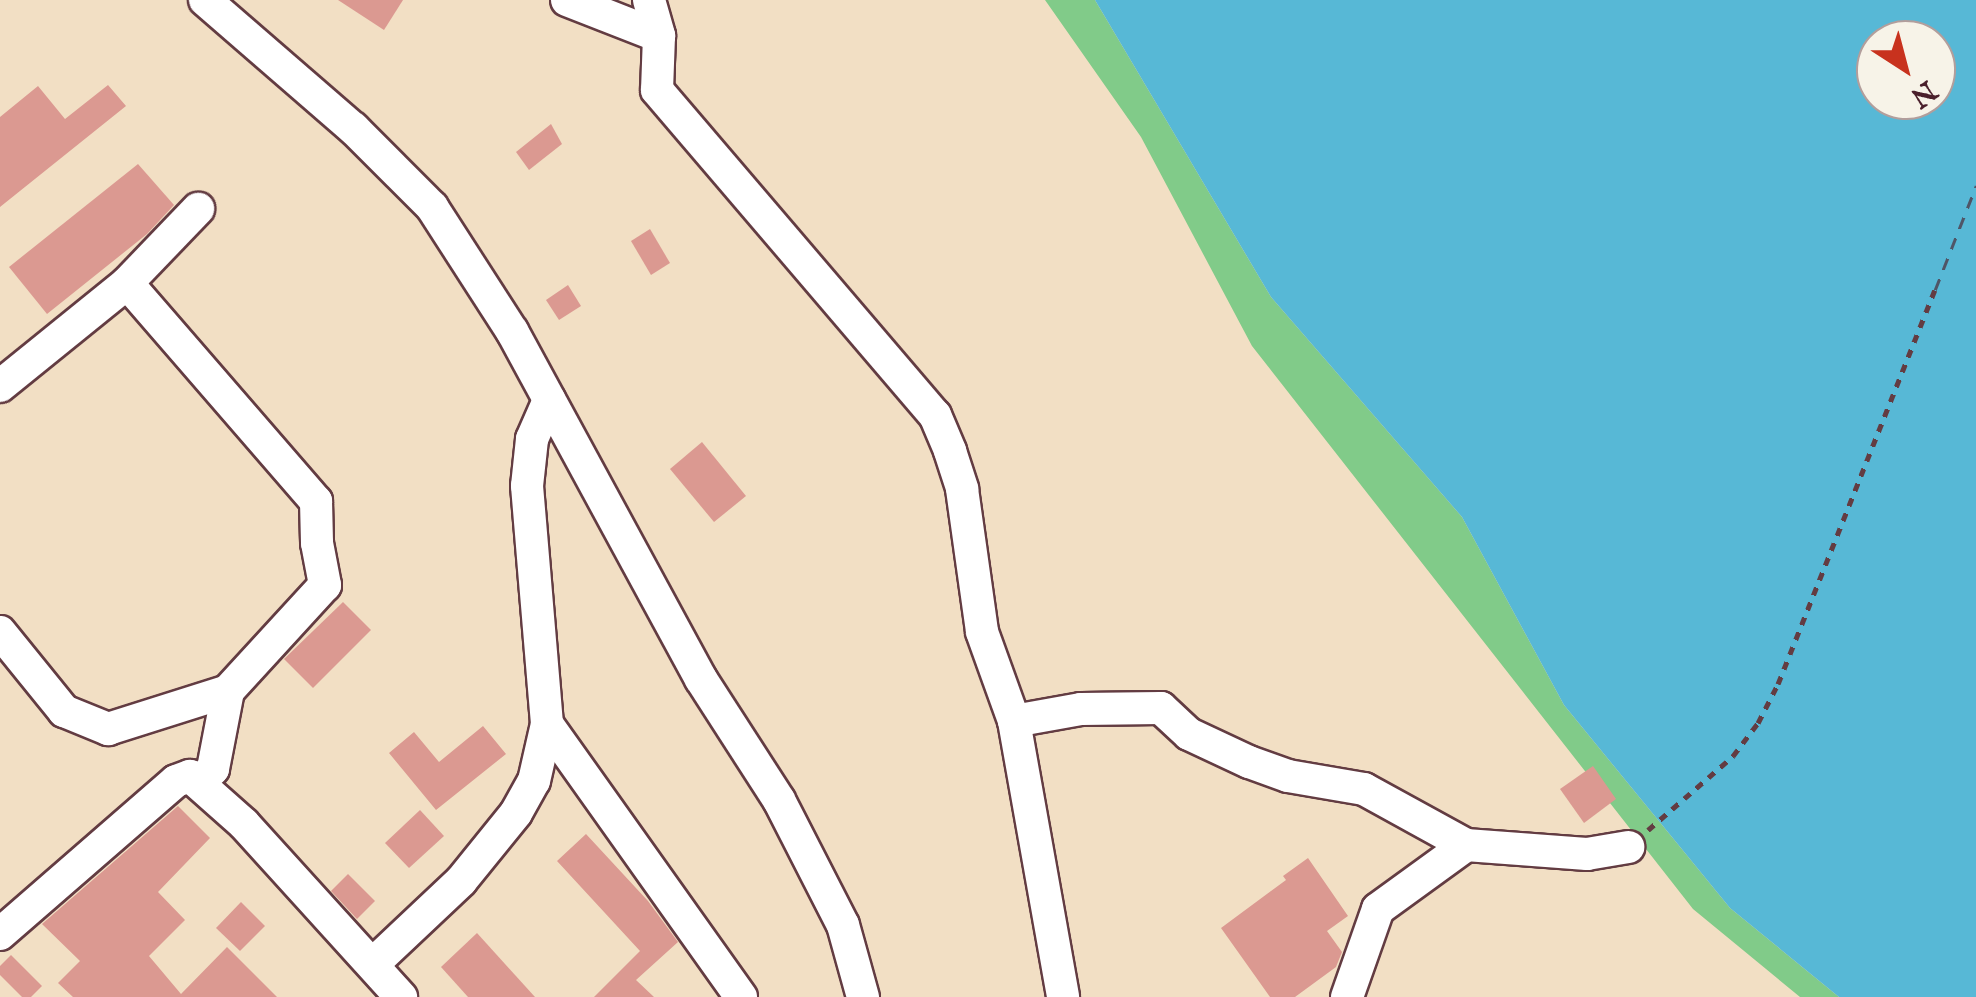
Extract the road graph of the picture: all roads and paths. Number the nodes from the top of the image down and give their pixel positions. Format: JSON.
{"nodes":[{"id":1,"x":205,"y":0,"type":"edge"},
{"id":2,"x":567,"y":0,"type":"edge"},
{"id":3,"x":649,"y":0,"type":"edge"},
{"id":4,"x":659,"y":36,"type":"junction"},
{"id":5,"x":198,"y":209,"type":"dead end"},
{"id":6,"x":127,"y":283,"type":"junction"},
{"id":7,"x":1934,"y":290,"type":"dead end"},
{"id":8,"x":0,"y":386,"type":"edge"},
{"id":9,"x":549,"y":400,"type":"junction"},
{"id":10,"x":0,"y":632,"type":"edge"},
{"id":11,"x":228,"y":692,"type":"junction"},
{"id":12,"x":1014,"y":722,"type":"junction"},
{"id":13,"x":547,"y":724,"type":"junction"},
{"id":14,"x":200,"y":781,"type":"junction"},
{"id":15,"x":1466,"y":845,"type":"junction"},
{"id":16,"x":1628,"y":847,"type":"joint"},
{"id":17,"x":0,"y":934,"type":"edge"},
{"id":18,"x":373,"y":964,"type":"junction"},
{"id":19,"x":402,"y":997,"type":"edge"},
{"id":20,"x":741,"y":997,"type":"edge"},
{"id":21,"x":863,"y":997,"type":"edge"},
{"id":22,"x":1063,"y":997,"type":"edge"},
{"id":23,"x":1347,"y":997,"type":"edge"}],
"edges":[{"from":1,"to":9,"type":"street"},
{"from":2,"to":4,"type":"street"},
{"from":3,"to":4,"type":"street"},
{"from":4,"to":12,"type":"street"},
{"from":5,"to":6,"type":"street"},
{"from":6,"to":8,"type":"street"},
{"from":6,"to":11,"type":"street"},
{"from":7,"to":16,"type":"path"},
{"from":9,"to":13,"type":"street"},
{"from":9,"to":21,"type":"street"},
{"from":10,"to":11,"type":"street"},
{"from":11,"to":14,"type":"street"},
{"from":12,"to":15,"type":"street"},
{"from":12,"to":22,"type":"street"},
{"from":13,"to":18,"type":"street"},
{"from":13,"to":20,"type":"street"},
{"from":14,"to":17,"type":"street"},
{"from":14,"to":18,"type":"street"},
{"from":15,"to":16,"type":"street"},
{"from":15,"to":23,"type":"street"},
{"from":18,"to":19,"type":"street"}]}
